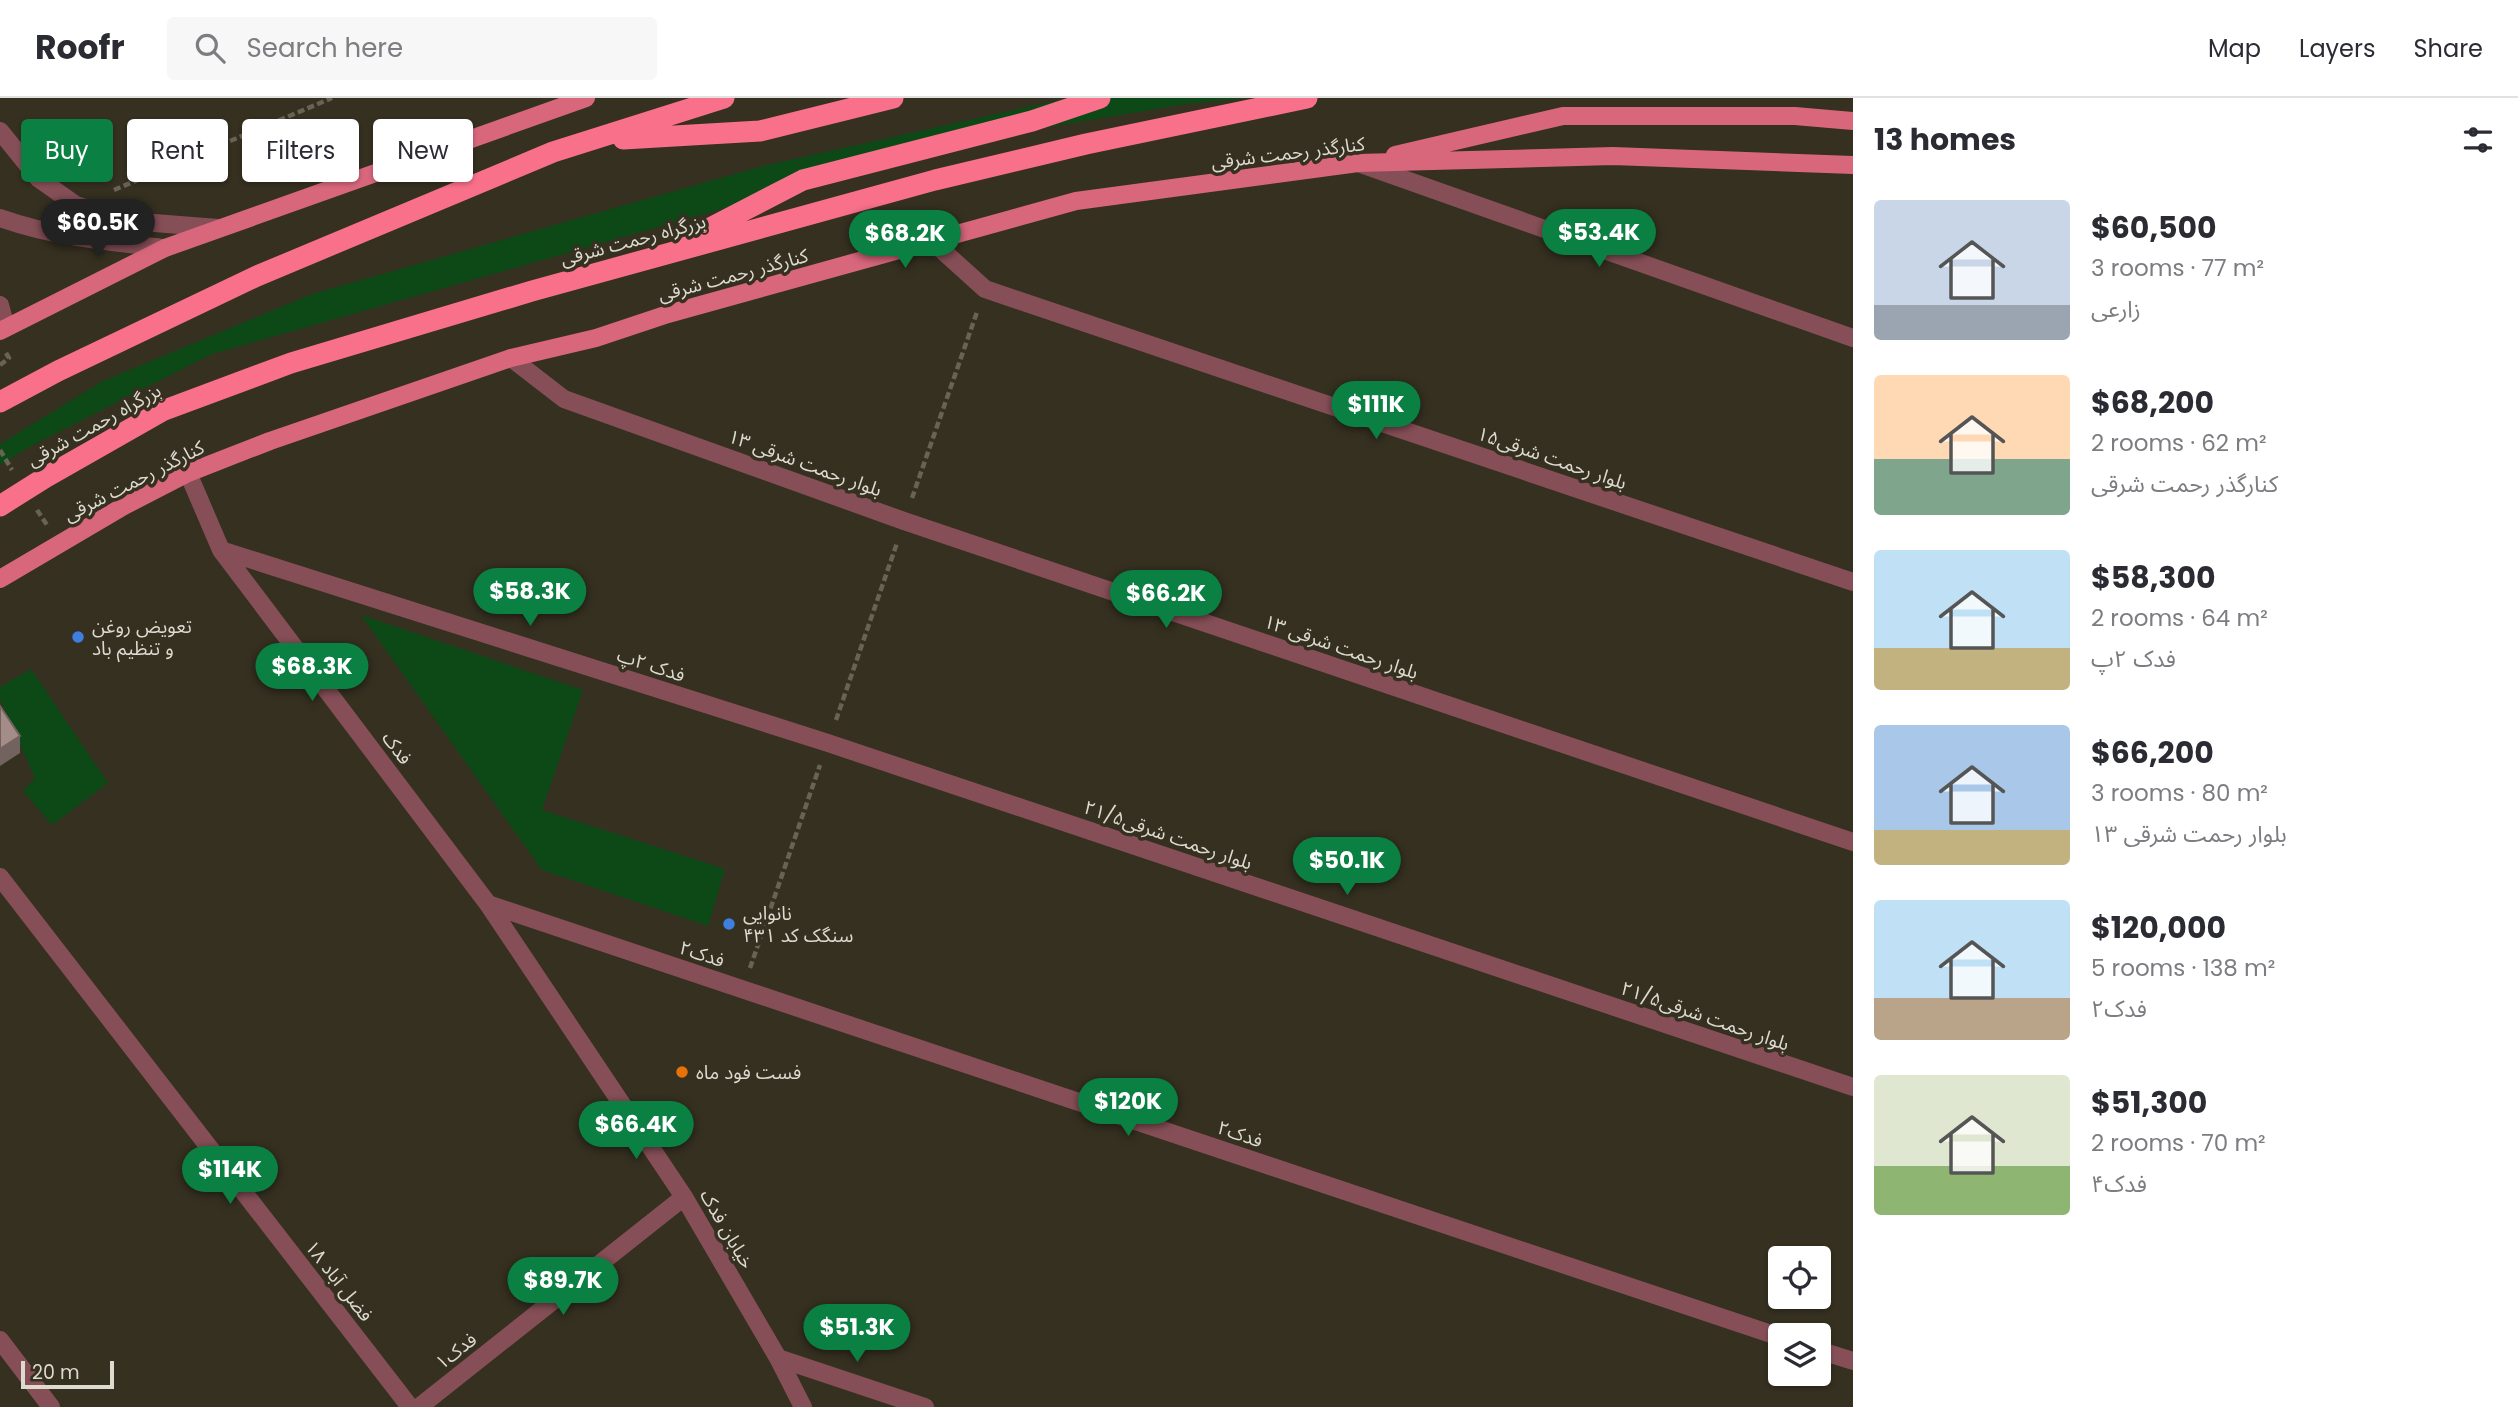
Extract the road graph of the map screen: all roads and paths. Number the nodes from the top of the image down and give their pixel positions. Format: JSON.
{"nodes":[{"id":1,"x":332,"y":98,"type":"edge"},
{"id":2,"x":586,"y":98,"type":"edge"},
{"id":3,"x":724,"y":98,"type":"edge"},
{"id":4,"x":893,"y":98,"type":"edge"},
{"id":5,"x":1100,"y":98,"type":"edge"},
{"id":6,"x":1307,"y":98,"type":"edge"},
{"id":7,"x":1853,"y":121,"type":"edge"},
{"id":8,"x":0,"y":131,"type":"edge"},
{"id":9,"x":591,"y":141,"type":"junction"},
{"id":10,"x":1358,"y":163,"type":"junction"},
{"id":11,"x":1853,"y":165,"type":"edge"},
{"id":12,"x":76,"y":205,"type":"junction"},
{"id":13,"x":0,"y":218,"type":"edge"},
{"id":14,"x":218,"y":228,"type":"junction"},
{"id":15,"x":933,"y":242,"type":"junction"},
{"id":16,"x":165,"y":248,"type":"junction"},
{"id":17,"x":649,"y":260,"type":"junction"},
{"id":18,"x":0,"y":305,"type":"edge"},
{"id":19,"x":3,"y":329,"type":"edge"},
{"id":20,"x":1853,"y":338,"type":"edge"},
{"id":21,"x":9,"y":358,"type":"dead end"},
{"id":22,"x":511,"y":358,"type":"junction"},
{"id":23,"x":0,"y":365,"type":"edge"},
{"id":24,"x":0,"y":402,"type":"edge"},
{"id":25,"x":188,"y":473,"type":"junction"},
{"id":26,"x":0,"y":506,"type":"edge"},
{"id":27,"x":221,"y":550,"type":"junction"},
{"id":28,"x":0,"y":579,"type":"edge"},
{"id":29,"x":1853,"y":582,"type":"edge"},
{"id":30,"x":828,"y":743,"type":"junction"},
{"id":31,"x":1853,"y":842,"type":"edge"},
{"id":32,"x":0,"y":877,"type":"edge"},
{"id":33,"x":488,"y":904,"type":"junction"},
{"id":34,"x":743,"y":989,"type":"junction"},
{"id":35,"x":1853,"y":1087,"type":"edge"},
{"id":36,"x":684,"y":1197,"type":"junction"},
{"id":37,"x":1768,"y":1333,"type":"edge"},
{"id":38,"x":0,"y":1340,"type":"edge"},
{"id":39,"x":1831,"y":1354,"type":"edge"},
{"id":40,"x":778,"y":1358,"type":"junction"},
{"id":41,"x":1853,"y":1361,"type":"edge"},
{"id":42,"x":51,"y":1407,"type":"edge"},
{"id":43,"x":410,"y":1407,"type":"edge"},
{"id":44,"x":419,"y":1407,"type":"edge"},
{"id":45,"x":803,"y":1407,"type":"edge"},
{"id":46,"x":925,"y":1407,"type":"edge"}],
"edges":[{"from":1,"to":12,"type":"path"},
{"from":2,"to":14,"type":"main road"},
{"from":3,"to":9,"type":"highway"},
{"from":4,"to":9,"type":"highway"},
{"from":5,"to":17,"type":"highway"},
{"from":6,"to":17,"type":"highway","name":"بزرگراه رحمت شرقی"},
{"from":7,"to":10,"type":"main road"},
{"from":8,"to":12,"type":"street"},
{"from":9,"to":24,"type":"highway"},
{"from":10,"to":11,"type":"main road","name":"کنارگذر رحمت شرقی"},
{"from":10,"to":15,"type":"main road","name":"کنارگذر رحمت شرقی"},
{"from":10,"to":20,"type":"street"},
{"from":12,"to":14,"type":"street"},
{"from":13,"to":16,"type":"street"},
{"from":14,"to":16,"type":"main road"},
{"from":15,"to":22,"type":"main road","name":"کنارگذر رحمت شرقی"},
{"from":15,"to":29,"type":"street","name":"بلوار رحمت شرقی۱۵"},
{"from":16,"to":19,"type":"main road"},
{"from":17,"to":26,"type":"highway","name":"بزرگراه رحمت شرقی"},
{"from":18,"to":19,"type":"street"},
{"from":21,"to":23,"type":"path"},
{"from":22,"to":25,"type":"main road","name":"کنارگذر رحمت شرقی"},
{"from":22,"to":31,"type":"street","name":"بلوار رحمت شرقی ۱۳"},
{"from":25,"to":27,"type":"street","name":"فدک"},
{"from":25,"to":28,"type":"main road","name":"کنارگذر رحمت شرقی"},
{"from":27,"to":30,"type":"street","name":"فدک ۲پ"},
{"from":27,"to":33,"type":"street","name":"فدک"},
{"from":30,"to":34,"type":"path"},
{"from":30,"to":35,"type":"street","name":"بلوار رحمت شرقی۲۱/۵"},
{"from":32,"to":43,"type":"street","name":"فضل آباد ۱۸"},
{"from":33,"to":34,"type":"street","name":"فدک۲"},
{"from":33,"to":36,"type":"street","name":"خیابان فدک"},
{"from":34,"to":37,"type":"street","name":"فدک۲"},
{"from":36,"to":40,"type":"street","name":"خیابان فدک"},
{"from":36,"to":44,"type":"street","name":"فدک۱"},
{"from":38,"to":42,"type":"street"},
{"from":39,"to":41,"type":"street"},
{"from":40,"to":45,"type":"street","name":"خیابان فدک"},
{"from":40,"to":46,"type":"street"}]}
